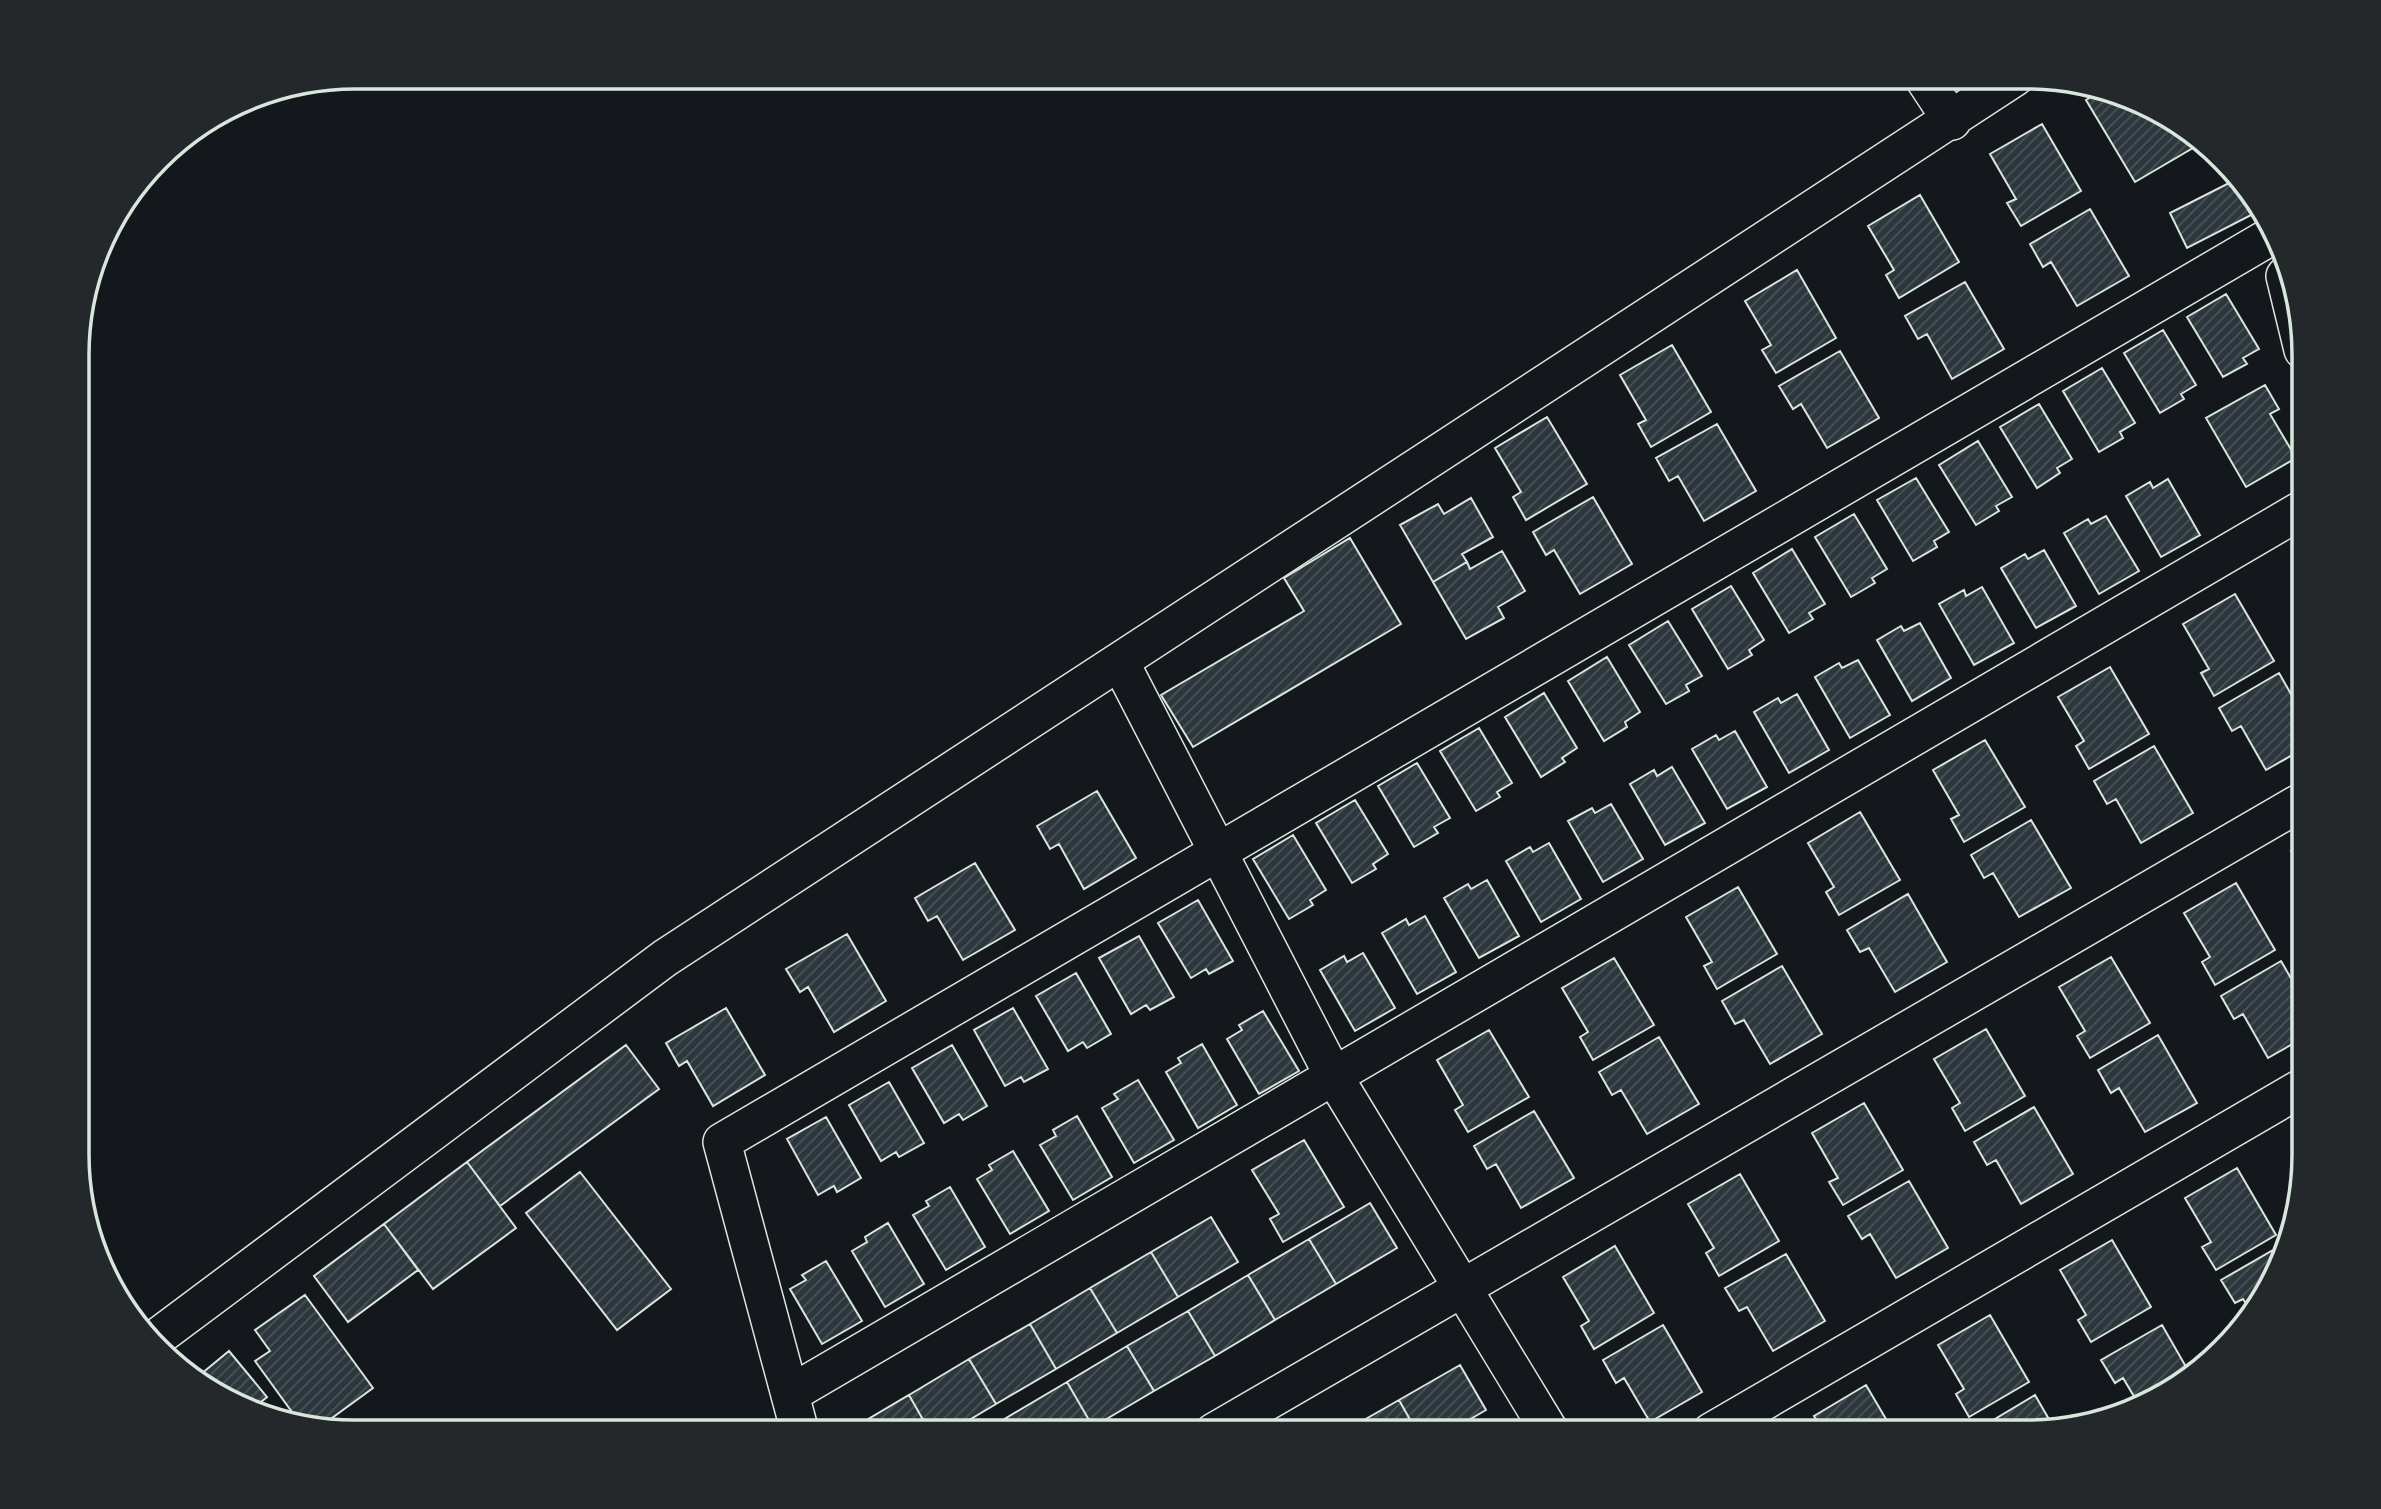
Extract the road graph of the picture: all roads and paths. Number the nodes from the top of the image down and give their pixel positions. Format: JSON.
{"nodes":[{"id":1,"x":1931,"y":89,"type":"edge"},
{"id":2,"x":1998,"y":89,"type":"edge"},
{"id":3,"x":1952,"y":121,"type":"junction"},
{"id":4,"x":2265,"y":240,"type":"edge"},
{"id":5,"x":2292,"y":515,"type":"edge"},
{"id":6,"x":1120,"y":662,"type":"junction"},
{"id":7,"x":2292,"y":807,"type":"edge"},
{"id":8,"x":1217,"y":853,"type":"junction"},
{"id":9,"x":1333,"y":1075,"type":"junction"},
{"id":10,"x":2292,"y":1093,"type":"edge"},
{"id":11,"x":1460,"y":1288,"type":"junction"},
{"id":12,"x":160,"y":1335,"type":"edge"},
{"id":13,"x":790,"y":1394,"type":"junction"},
{"id":14,"x":797,"y":1420,"type":"edge"},
{"id":15,"x":1234,"y":1420,"type":"edge"},
{"id":16,"x":1542,"y":1420,"type":"edge"},
{"id":17,"x":1732,"y":1420,"type":"edge"}],
"edges":[{"from":1,"to":3,"type":"street"},
{"from":2,"to":3,"type":"street"},
{"from":3,"to":6,"type":"street"},
{"from":4,"to":8,"type":"street"},
{"from":5,"to":9,"type":"street"},
{"from":6,"to":8,"type":"street"},
{"from":6,"to":12,"type":"street"},
{"from":7,"to":11,"type":"street"},
{"from":8,"to":9,"type":"street"},
{"from":8,"to":13,"type":"street"},
{"from":9,"to":11,"type":"street"},
{"from":9,"to":13,"type":"street"},
{"from":10,"to":17,"type":"street"},
{"from":11,"to":15,"type":"street"},
{"from":11,"to":16,"type":"street"},
{"from":13,"to":14,"type":"street"}]}
